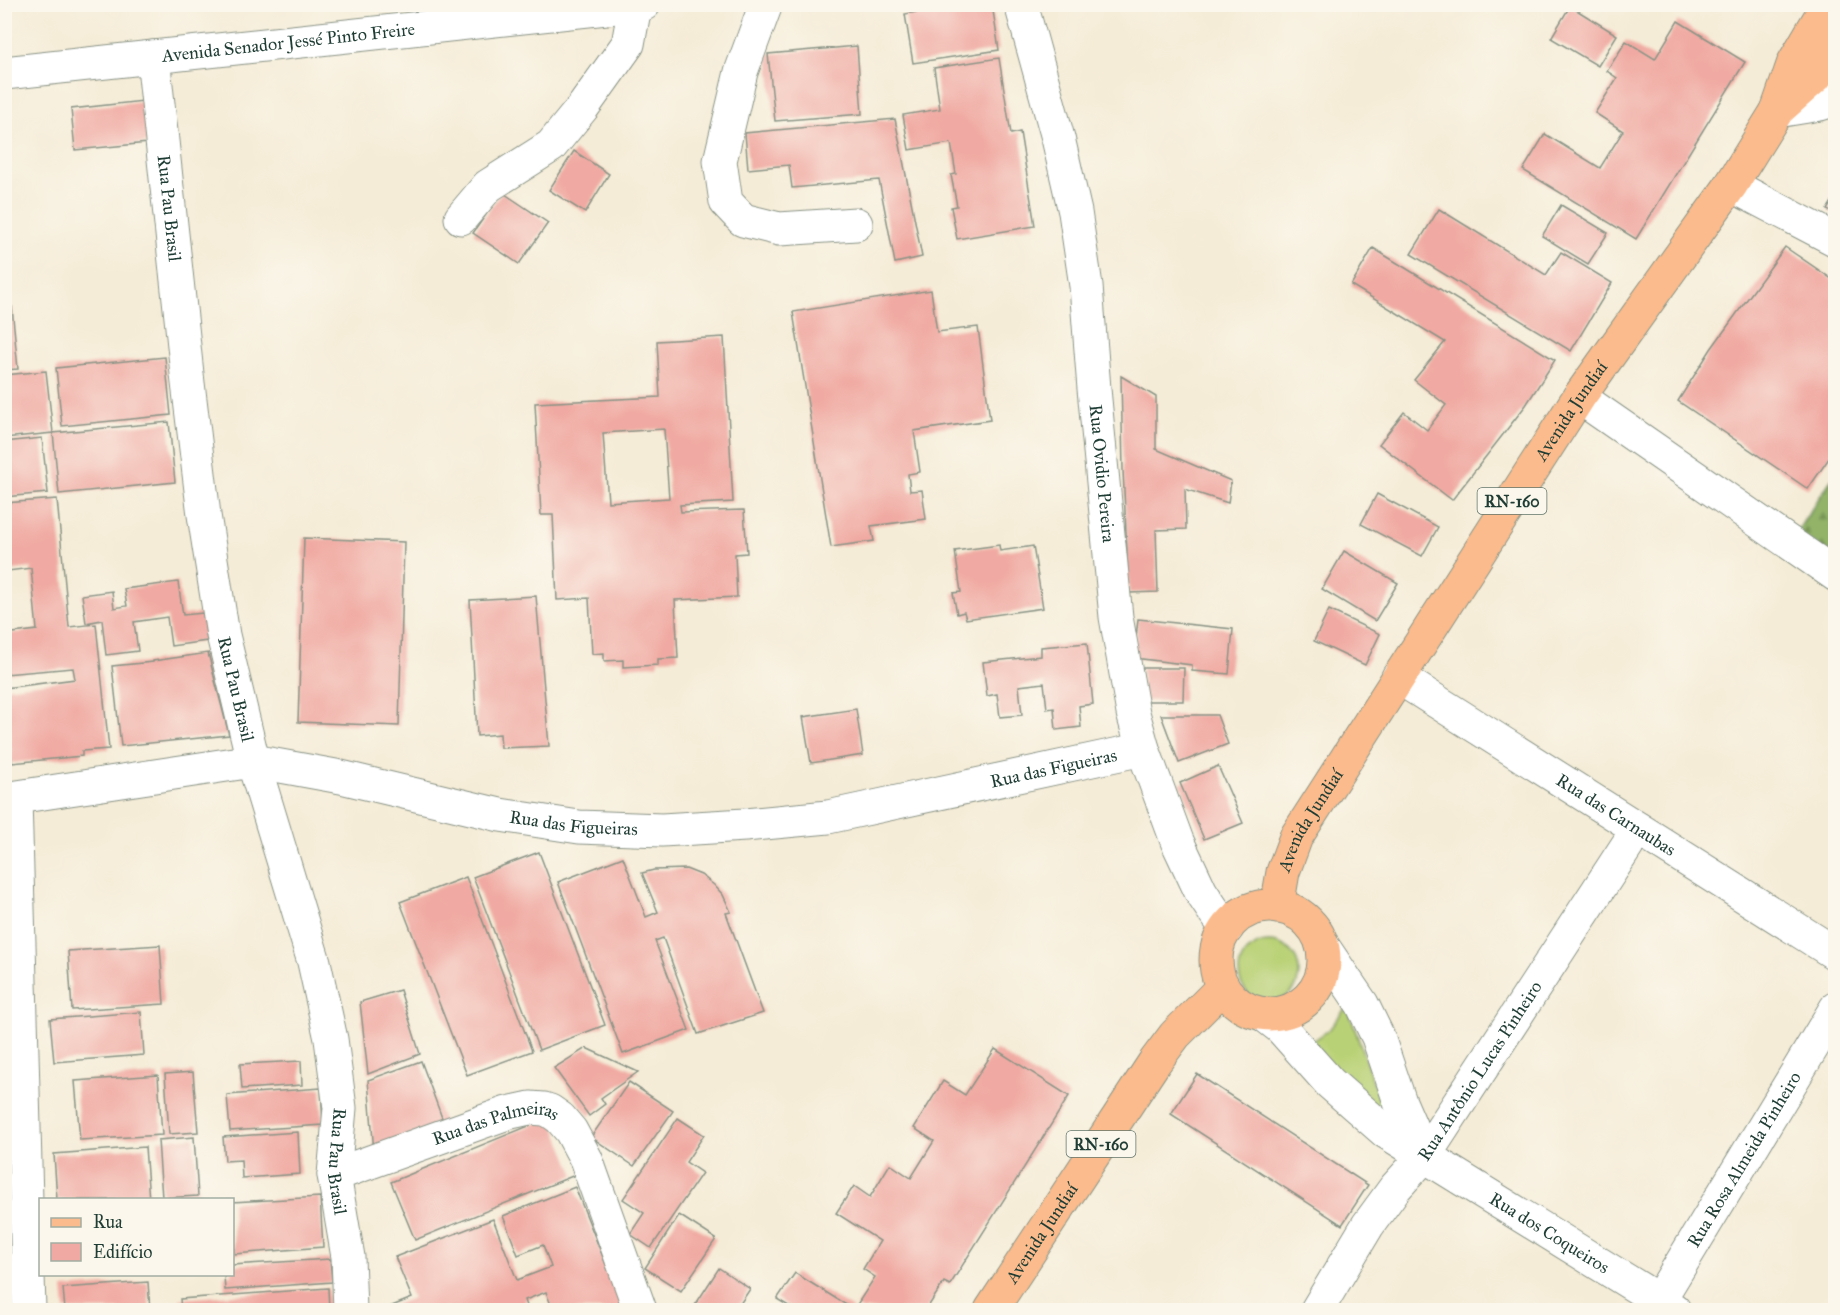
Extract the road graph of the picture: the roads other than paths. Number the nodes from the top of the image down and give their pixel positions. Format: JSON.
{"nodes":[{"id":1,"x":766,"y":4,"type":"edge"},
{"id":2,"x":1021,"y":4,"type":"edge"},
{"id":3,"x":1828,"y":4,"type":"edge"},
{"id":4,"x":639,"y":5,"type":"edge"},
{"id":5,"x":1836,"y":48,"type":"edge"},
{"id":6,"x":153,"y":57,"type":"junction"},
{"id":7,"x":4,"y":73,"type":"edge"},
{"id":8,"x":1836,"y":99,"type":"edge"},
{"id":9,"x":1777,"y":111,"type":"junction"},
{"id":10,"x":1731,"y":185,"type":"junction"},
{"id":11,"x":461,"y":218,"type":"dead end"},
{"id":12,"x":856,"y":224,"type":"dead end"},
{"id":13,"x":1836,"y":240,"type":"edge"},
{"id":14,"x":1580,"y":397,"type":"junction"},
{"id":15,"x":1836,"y":575,"type":"edge"},
{"id":16,"x":1398,"y":676,"type":"junction"},
{"id":17,"x":1143,"y":749,"type":"junction"},
{"id":18,"x":253,"y":761,"type":"junction"},
{"id":19,"x":10,"y":799,"type":"edge"},
{"id":20,"x":1638,"y":829,"type":"junction"},
{"id":21,"x":1277,"y":907,"type":"junction"},
{"id":22,"x":1227,"y":928,"type":"junction"},
{"id":23,"x":1322,"y":945,"type":"junction"},
{"id":24,"x":1836,"y":954,"type":"edge"},
{"id":25,"x":1223,"y":987,"type":"junction"},
{"id":26,"x":1836,"y":1008,"type":"edge"},
{"id":27,"x":1263,"y":1014,"type":"junction"},
{"id":28,"x":1425,"y":1155,"type":"junction"},
{"id":29,"x":334,"y":1175,"type":"junction"},
{"id":30,"x":1662,"y":1307,"type":"edge"},
{"id":31,"x":29,"y":1311,"type":"edge"},
{"id":32,"x":350,"y":1311,"type":"edge"},
{"id":33,"x":640,"y":1311,"type":"edge"},
{"id":34,"x":991,"y":1311,"type":"edge"},
{"id":35,"x":1317,"y":1311,"type":"edge"}],
"edges":[{"from":1,"to":12,"type":"street"},
{"from":2,"to":17,"type":"street","name":"Rua Ovidio Pereira"},
{"from":3,"to":9,"type":"main road","name":"Avenida Jundiaí","number":"RN-160"},
{"from":4,"to":6,"type":"street","name":"Avenida Senador Jessé Pinto Freire"},
{"from":4,"to":11,"type":"street"},
{"from":5,"to":9,"type":"main road","name":"Avenida Jundiaí","number":"RN-160"},
{"from":6,"to":7,"type":"street","name":"Avenida Senador Jessé Pinto Freire"},
{"from":6,"to":18,"type":"street","name":"Rua Pau Brasil"},
{"from":8,"to":9,"type":"street"},
{"from":9,"to":10,"type":"main road","name":"Avenida Jundiaí","number":"RN-160"},
{"from":10,"to":13,"type":"street"},
{"from":10,"to":14,"type":"main road","name":"Avenida Jundiaí","number":"RN-160"},
{"from":14,"to":15,"type":"street"},
{"from":14,"to":16,"type":"main road","name":"Avenida Jundiaí","number":"RN-160"},
{"from":16,"to":20,"type":"street","name":"Rua das Carnaubas"},
{"from":16,"to":21,"type":"main road","name":"Avenida Jundiaí","number":"RN-160"},
{"from":17,"to":18,"type":"street","name":"Rua das Figueiras"},
{"from":17,"to":22,"type":"street","name":"Rua Ovidio Pereira"},
{"from":18,"to":19,"type":"street","name":"Rua das Figueiras"},
{"from":18,"to":29,"type":"street","name":"Rua Pau Brasil"},
{"from":19,"to":31,"type":"street"},
{"from":20,"to":24,"type":"street","name":"Rua das Carnaubas"},
{"from":20,"to":28,"type":"street","name":"Rua Antônio Lucas Pinheiro"},
{"from":21,"to":22,"type":"main road"},
{"from":21,"to":23,"type":"main road"},
{"from":22,"to":25,"type":"main road"},
{"from":23,"to":27,"type":"main road"},
{"from":23,"to":28,"type":"street"},
{"from":25,"to":27,"type":"main road"},
{"from":25,"to":34,"type":"main road","name":"Avenida Jundiaí","number":"RN-160"},
{"from":26,"to":30,"type":"street","name":"Rua Rosa Almeida Pinheiro"},
{"from":27,"to":28,"type":"street","name":"Rua dos Coqueiros"},
{"from":28,"to":30,"type":"street","name":"Rua dos Coqueiros"},
{"from":28,"to":35,"type":"street","name":"Rua Antônio Lucas Pinheiro"},
{"from":29,"to":32,"type":"street","name":"Rua Pau Brasil"},
{"from":29,"to":33,"type":"street","name":"Rua das Palmeiras"}]}
